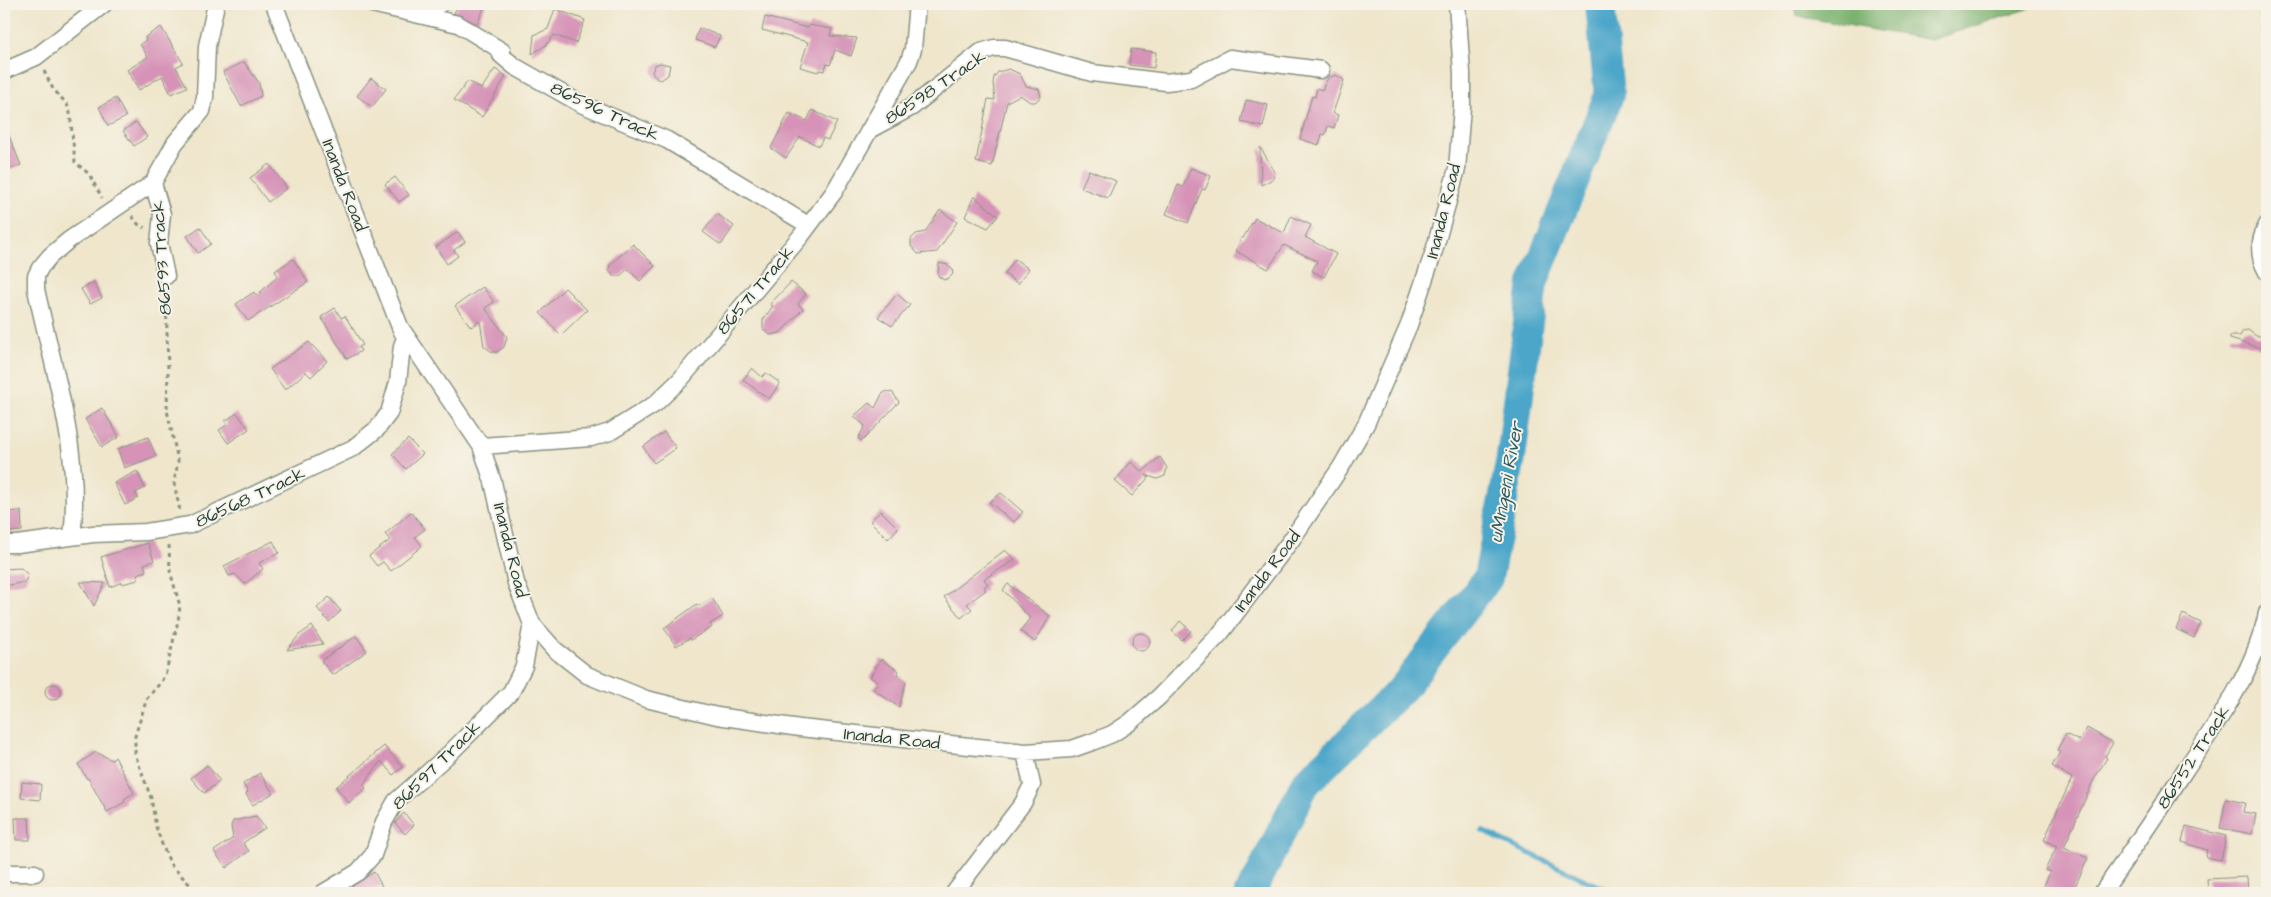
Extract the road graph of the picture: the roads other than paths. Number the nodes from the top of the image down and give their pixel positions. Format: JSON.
{"nodes":[{"id":1,"x":104,"y":4,"type":"edge"},
{"id":2,"x":216,"y":4,"type":"edge"},
{"id":3,"x":274,"y":4,"type":"edge"},
{"id":4,"x":372,"y":4,"type":"edge"},
{"id":5,"x":440,"y":4,"type":"edge"},
{"id":6,"x":917,"y":4,"type":"edge"},
{"id":7,"x":1456,"y":4,"type":"edge"},
{"id":8,"x":396,"y":8,"type":"junction"},
{"id":9,"x":1321,"y":70,"type":"dead end"},
{"id":10,"x":4,"y":71,"type":"edge"},
{"id":11,"x":869,"y":130,"type":"junction"},
{"id":12,"x":154,"y":183,"type":"junction"},
{"id":13,"x":808,"y":225,"type":"junction"},
{"id":14,"x":2267,"y":225,"type":"edge"},
{"id":15,"x":2267,"y":272,"type":"edge"},
{"id":16,"x":166,"y":276,"type":"road end"},
{"id":17,"x":400,"y":327,"type":"junction"},
{"id":18,"x":481,"y":446,"type":"junction"},
{"id":19,"x":72,"y":537,"type":"junction"},
{"id":20,"x":4,"y":544,"type":"edge"},
{"id":21,"x":2267,"y":613,"type":"edge"},
{"id":22,"x":532,"y":624,"type":"junction"},
{"id":23,"x":1025,"y":752,"type":"junction"},
{"id":24,"x":4,"y":873,"type":"edge"},
{"id":25,"x":35,"y":873,"type":"dead end"},
{"id":26,"x":323,"y":893,"type":"edge"},
{"id":27,"x":954,"y":893,"type":"edge"},
{"id":28,"x":2102,"y":893,"type":"edge"}],
"edges":[{"from":1,"to":10,"type":"street"},
{"from":2,"to":12,"type":"street","name":"86593 Track"},
{"from":3,"to":17,"type":"street","name":"Inanda Road"},
{"from":4,"to":8,"type":"street","name":"86596 Track"},
{"from":5,"to":8,"type":"street"},
{"from":6,"to":11,"type":"street","name":"86571 Track"},
{"from":7,"to":23,"type":"street","name":"Inanda Road"},
{"from":8,"to":13,"type":"street","name":"86596 Track"},
{"from":9,"to":11,"type":"street","name":"86598 Track"},
{"from":11,"to":13,"type":"street","name":"86571 Track"},
{"from":12,"to":16,"type":"street","name":"86593 Track"},
{"from":12,"to":19,"type":"street"},
{"from":13,"to":18,"type":"street","name":"86571 Track"},
{"from":14,"to":15,"type":"street"},
{"from":17,"to":18,"type":"street","name":"Inanda Road"},
{"from":17,"to":19,"type":"street","name":"86568 Track"},
{"from":18,"to":22,"type":"street","name":"Inanda Road"},
{"from":19,"to":20,"type":"street","name":"86568 Track"},
{"from":21,"to":28,"type":"street","name":"86552 Track"},
{"from":22,"to":23,"type":"street","name":"Inanda Road"},
{"from":22,"to":26,"type":"street","name":"86597 Track"},
{"from":23,"to":27,"type":"street"},
{"from":24,"to":25,"type":"street"}]}
